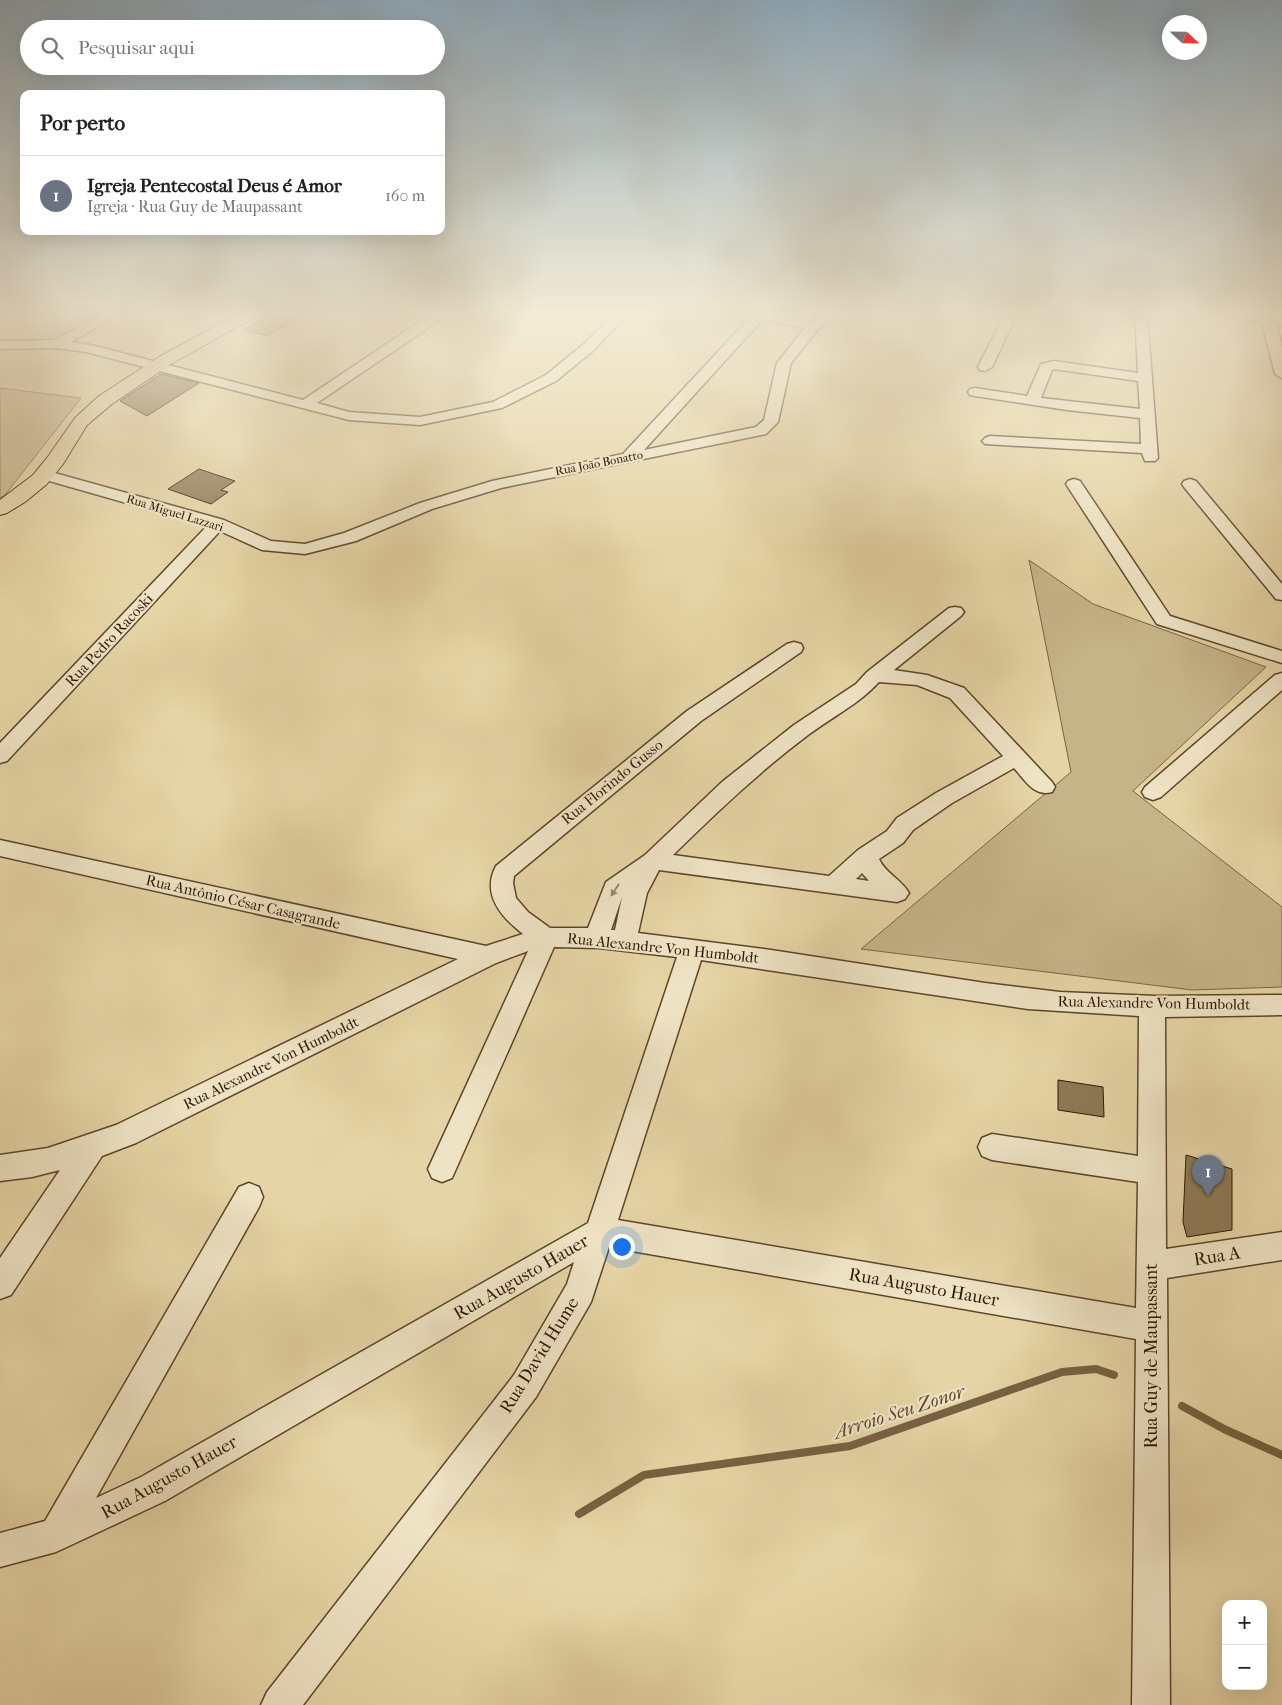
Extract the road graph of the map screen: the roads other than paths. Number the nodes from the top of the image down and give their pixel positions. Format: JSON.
{"nodes":[{"id":1,"x":115,"y":394,"type":"edge"},
{"id":2,"x":265,"y":394,"type":"edge"},
{"id":3,"x":321,"y":394,"type":"edge"},
{"id":4,"x":519,"y":394,"type":"edge"},
{"id":5,"x":688,"y":394,"type":"edge"},
{"id":6,"x":777,"y":394,"type":"edge"},
{"id":7,"x":986,"y":394,"type":"edge"},
{"id":8,"x":1035,"y":394,"type":"edge"},
{"id":9,"x":1147,"y":394,"type":"edge"},
{"id":10,"x":1032,"y":400,"type":"junction"},
{"id":11,"x":306,"y":404,"type":"junction"},
{"id":12,"x":1148,"y":414,"type":"junction"},
{"id":13,"x":990,"y":441,"type":"dead end"},
{"id":14,"x":630,"y":457,"type":"junction"},
{"id":15,"x":45,"y":475,"type":"junction"},
{"id":16,"x":1074,"y":484,"type":"dead end"},
{"id":17,"x":1190,"y":484,"type":"dead end"},
{"id":18,"x":0,"y":509,"type":"edge"},
{"id":19,"x":218,"y":524,"type":"junction"},
{"id":20,"x":305,"y":549,"type":"joint"},
{"id":21,"x":1282,"y":595,"type":"edge"},
{"id":22,"x":955,"y":612,"type":"dead end"},
{"id":23,"x":794,"y":648,"type":"dead end"},
{"id":24,"x":1282,"y":657,"type":"edge"},
{"id":25,"x":874,"y":676,"type":"junction"},
{"id":26,"x":1282,"y":679,"type":"edge"},
{"id":27,"x":0,"y":756,"type":"edge"},
{"id":28,"x":1017,"y":757,"type":"junction"},
{"id":29,"x":1044,"y":787,"type":"dead end"},
{"id":30,"x":1153,"y":792,"type":"dead end"},
{"id":31,"x":0,"y":848,"type":"edge"},
{"id":32,"x":866,"y":856,"type":"junction"},
{"id":33,"x":653,"y":861,"type":"junction"},
{"id":34,"x":834,"y":885,"type":"junction"},
{"id":35,"x":546,"y":938,"type":"junction"},
{"id":36,"x":596,"y":939,"type":"junction"},
{"id":37,"x":624,"y":941,"type":"junction"},
{"id":38,"x":692,"y":949,"type":"junction"},
{"id":39,"x":487,"y":956,"type":"junction"},
{"id":40,"x":1282,"y":1005,"type":"edge"},
{"id":41,"x":1152,"y":1006,"type":"junction"},
{"id":42,"x":92,"y":1148,"type":"junction"},
{"id":43,"x":992,"y":1148,"type":"dead end"},
{"id":44,"x":0,"y":1168,"type":"edge"},
{"id":45,"x":442,"y":1169,"type":"dead end"},
{"id":46,"x":1152,"y":1171,"type":"junction"},
{"id":47,"x":249,"y":1197,"type":"dead end"},
{"id":48,"x":601,"y":1231,"type":"junction"},
{"id":49,"x":1282,"y":1246,"type":"edge"},
{"id":50,"x":1151,"y":1266,"type":"junction"},
{"id":51,"x":0,"y":1284,"type":"edge"},
{"id":52,"x":1151,"y":1326,"type":"junction"},
{"id":53,"x":56,"y":1535,"type":"junction"},
{"id":54,"x":0,"y":1550,"type":"edge"},
{"id":55,"x":280,"y":1705,"type":"edge"},
{"id":56,"x":1151,"y":1705,"type":"edge"}],
"edges":[{"from":1,"to":15,"type":"main road"},
{"from":2,"to":11,"type":"street"},
{"from":3,"to":11,"type":"street"},
{"from":4,"to":11,"type":"street"},
{"from":5,"to":14,"type":"street"},
{"from":6,"to":14,"type":"street","name":"Rua João Bonatto"},
{"from":7,"to":10,"type":"street"},
{"from":8,"to":10,"type":"street"},
{"from":9,"to":12,"type":"street"},
{"from":10,"to":12,"type":"street"},
{"from":12,"to":13,"type":"street"},
{"from":14,"to":20,"type":"street","name":"Rua João Bonatto"},
{"from":15,"to":18,"type":"main road"},
{"from":15,"to":19,"type":"street","name":"Rua Miguel Lazzari"},
{"from":16,"to":24,"type":"street"},
{"from":17,"to":21,"type":"street"},
{"from":19,"to":20,"type":"street","name":"Rua Miguel Lazzari"},
{"from":19,"to":27,"type":"street","name":"Rua Pedro Racoski"},
{"from":22,"to":25,"type":"street"},
{"from":23,"to":35,"type":"street","name":"Rua Florindo Gusso"},
{"from":25,"to":28,"type":"street"},
{"from":25,"to":33,"type":"street"},
{"from":26,"to":30,"type":"street"},
{"from":28,"to":29,"type":"street"},
{"from":28,"to":32,"type":"street"},
{"from":31,"to":39,"type":"street","name":"Rua Antônio César Casagrande"},
{"from":32,"to":34,"type":"street"},
{"from":32,"to":34,"type":"street"},
{"from":33,"to":34,"type":"street"},
{"from":33,"to":36,"type":"street","one_way":true},
{"from":33,"to":37,"type":"street"},
{"from":35,"to":36,"type":"street","name":"Rua Alexandre Von Humboldt"},
{"from":35,"to":39,"type":"street","name":"Rua Alexandre Von Humboldt"},
{"from":35,"to":45,"type":"street"},
{"from":36,"to":37,"type":"street","name":"Rua Alexandre Von Humboldt"},
{"from":37,"to":38,"type":"street","name":"Rua Alexandre Von Humboldt"},
{"from":38,"to":41,"type":"street","name":"Rua Alexandre Von Humboldt"},
{"from":38,"to":48,"type":"street","name":"Rua David Hume"},
{"from":39,"to":42,"type":"street","name":"Rua Alexandre Von Humboldt"},
{"from":40,"to":41,"type":"street","name":"Rua Alexandre Von Humboldt"},
{"from":41,"to":46,"type":"street","name":"Rua Guy de Maupassant"},
{"from":42,"to":44,"type":"street","name":"Rua Alexandre Von Humboldt"},
{"from":42,"to":51,"type":"street"},
{"from":43,"to":46,"type":"street"},
{"from":46,"to":50,"type":"street","name":"Rua Guy de Maupassant"},
{"from":47,"to":53,"type":"street"},
{"from":48,"to":52,"type":"street","name":"Rua Augusto Hauer"},
{"from":48,"to":53,"type":"street","name":"Rua Augusto Hauer"},
{"from":48,"to":55,"type":"street","name":"Rua David Hume"},
{"from":49,"to":50,"type":"street","name":"Rua A"},
{"from":50,"to":52,"type":"street","name":"Rua Guy de Maupassant"},
{"from":52,"to":56,"type":"street","name":"Rua Guy de Maupassant"},
{"from":53,"to":54,"type":"street","name":"Rua Augusto Hauer"}]}
